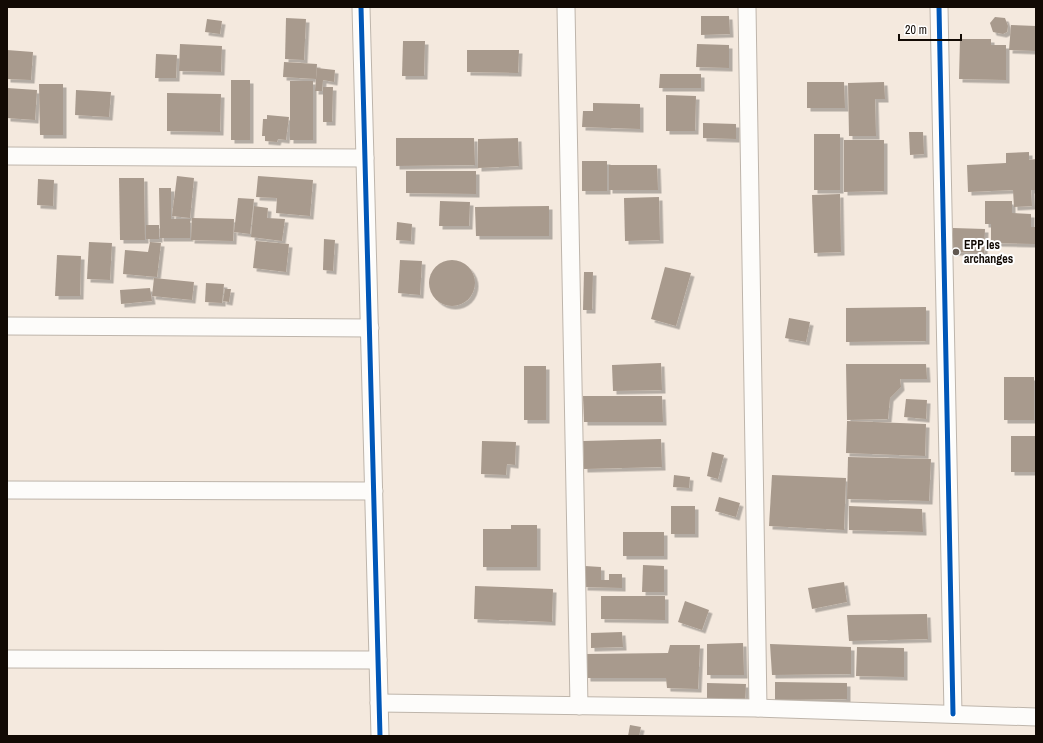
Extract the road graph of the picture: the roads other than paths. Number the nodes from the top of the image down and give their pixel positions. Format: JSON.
{"nodes":[{"id":1,"x":361,"y":7,"type":"edge"},
{"id":2,"x":566,"y":7,"type":"edge"},
{"id":3,"x":747,"y":7,"type":"edge"},
{"id":4,"x":939,"y":7,"type":"edge"},
{"id":5,"x":7,"y":156,"type":"edge"},
{"id":6,"x":365,"y":158,"type":"junction"},
{"id":7,"x":7,"y":326,"type":"edge"},
{"id":8,"x":370,"y":328,"type":"junction"},
{"id":9,"x":7,"y":490,"type":"edge"},
{"id":10,"x":374,"y":491,"type":"junction"},
{"id":11,"x":7,"y":659,"type":"edge"},
{"id":12,"x":378,"y":660,"type":"junction"},
{"id":13,"x":379,"y":703,"type":"junction"},
{"id":14,"x":579,"y":706,"type":"junction"},
{"id":15,"x":758,"y":708,"type":"junction"},
{"id":16,"x":953,"y":714,"type":"junction"},
{"id":17,"x":1036,"y":717,"type":"edge"},
{"id":18,"x":380,"y":736,"type":"edge"}],
"edges":[{"from":1,"to":6,"type":"street"},
{"from":2,"to":14,"type":"street"},
{"from":3,"to":15,"type":"street"},
{"from":4,"to":16,"type":"street"},
{"from":5,"to":6,"type":"street"},
{"from":6,"to":8,"type":"street"},
{"from":7,"to":8,"type":"street"},
{"from":8,"to":10,"type":"street"},
{"from":9,"to":10,"type":"street"},
{"from":10,"to":12,"type":"street"},
{"from":11,"to":12,"type":"street"},
{"from":12,"to":13,"type":"street"},
{"from":13,"to":14,"type":"street"},
{"from":13,"to":18,"type":"street"},
{"from":14,"to":15,"type":"street"},
{"from":15,"to":16,"type":"street"},
{"from":16,"to":17,"type":"street"}]}
